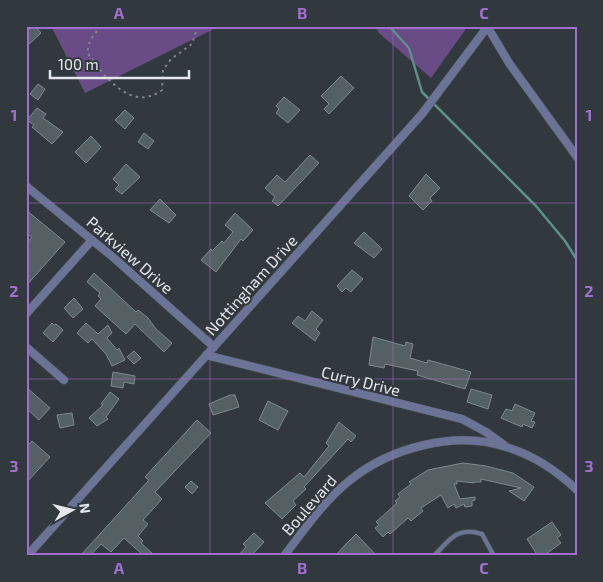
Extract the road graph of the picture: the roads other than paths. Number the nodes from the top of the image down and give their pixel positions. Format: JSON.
{"nodes":[{"id":1,"x":487,"y":27,"type":"edge"},
{"id":2,"x":577,"y":157,"type":"edge"},
{"id":3,"x":26,"y":186,"type":"edge"},
{"id":4,"x":92,"y":240,"type":"junction"},
{"id":5,"x":26,"y":314,"type":"edge"},
{"id":6,"x":26,"y":347,"type":"edge"},
{"id":7,"x":214,"y":347,"type":"junction"},
{"id":8,"x":206,"y":355,"type":"junction"},
{"id":9,"x":64,"y":380,"type":"dead end"},
{"id":10,"x":505,"y":446,"type":"junction"},
{"id":11,"x":577,"y":490,"type":"edge"},
{"id":12,"x":26,"y":556,"type":"edge"},
{"id":13,"x":284,"y":556,"type":"edge"},
{"id":14,"x":434,"y":556,"type":"edge"},
{"id":15,"x":494,"y":556,"type":"edge"}],
"edges":[{"from":1,"to":2,"type":"street"},
{"from":1,"to":7,"type":"street","name":"Nottingham Drive"},
{"from":3,"to":4,"type":"street","name":"Parkview Drive"},
{"from":4,"to":5,"type":"street"},
{"from":4,"to":7,"type":"street","name":"Parkview Drive"},
{"from":6,"to":9,"type":"street"},
{"from":7,"to":8,"type":"street","name":"Nottingham Drive"},
{"from":8,"to":10,"type":"street","name":"Curry Drive"},
{"from":8,"to":12,"type":"street","name":"Nottingham Drive"},
{"from":10,"to":11,"type":"street","name":"Boulevard"},
{"from":10,"to":13,"type":"street","name":"Boulevard"},
{"from":14,"to":15,"type":"lane"}]}
